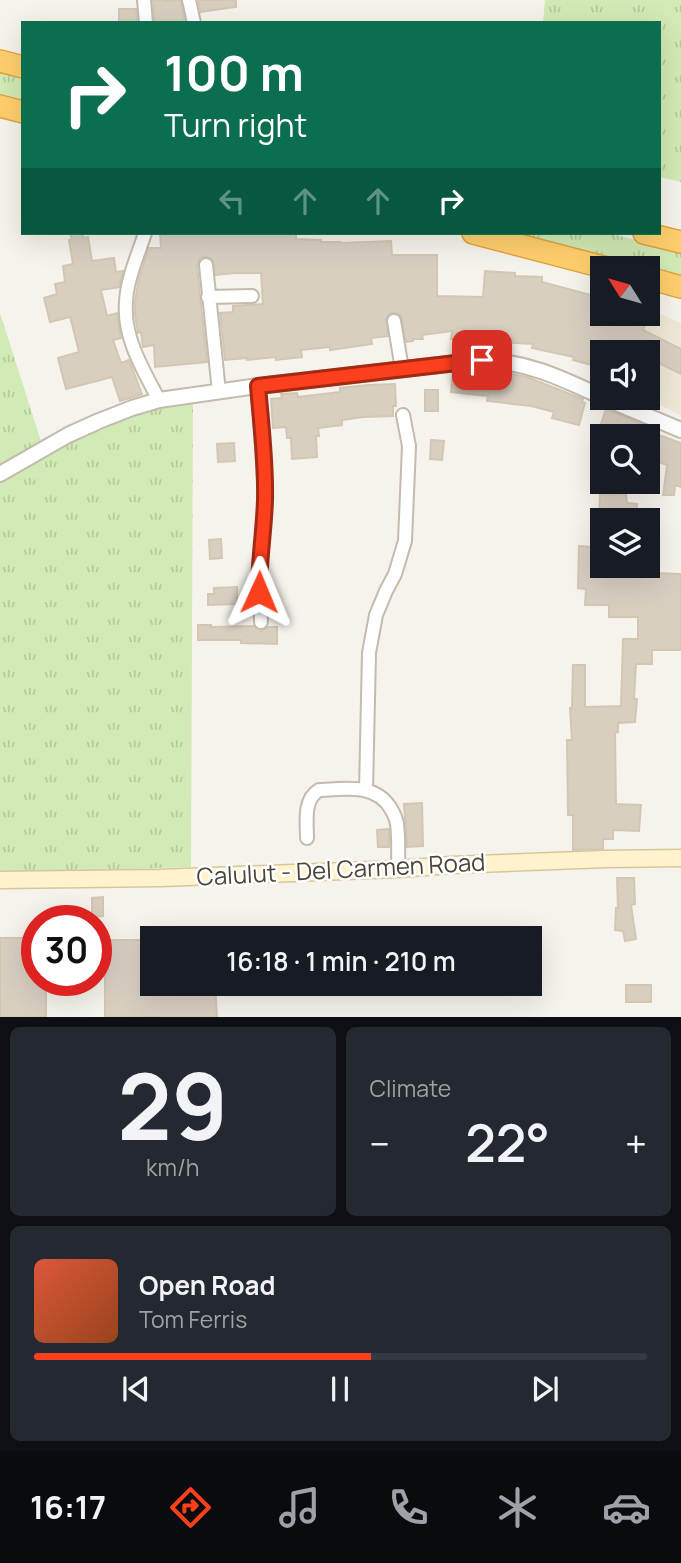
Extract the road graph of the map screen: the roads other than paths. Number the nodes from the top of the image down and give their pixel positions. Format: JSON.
{"nodes":[{"id":1,"x":144,"y":0,"type":"edge"},
{"id":2,"x":189,"y":0,"type":"edge"},
{"id":3,"x":146,"y":21,"type":"edge"},
{"id":4,"x":194,"y":21,"type":"edge"},
{"id":5,"x":0,"y":61,"type":"edge"},
{"id":6,"x":21,"y":66,"type":"edge"},
{"id":7,"x":0,"y":106,"type":"edge"},
{"id":8,"x":21,"y":111,"type":"edge"},
{"id":9,"x":144,"y":235,"type":"edge"},
{"id":10,"x":481,"y":235,"type":"edge"},
{"id":11,"x":652,"y":235,"type":"edge"},
{"id":12,"x":681,"y":242,"type":"edge"},
{"id":13,"x":590,"y":264,"type":"edge"},
{"id":14,"x":206,"y":265,"type":"dead end"},
{"id":15,"x":660,"y":281,"type":"edge"},
{"id":16,"x":681,"y":287,"type":"edge"},
{"id":17,"x":252,"y":296,"type":"dead end"},
{"id":18,"x":208,"y":297,"type":"junction"},
{"id":19,"x":394,"y":321,"type":"dead end"},
{"id":20,"x":402,"y":369,"type":"junction"},
{"id":21,"x":258,"y":386,"type":"junction"},
{"id":22,"x":590,"y":391,"type":"edge"},
{"id":23,"x":219,"y":392,"type":"junction"},
{"id":24,"x":159,"y":400,"type":"junction"},
{"id":25,"x":633,"y":410,"type":"edge"},
{"id":26,"x":403,"y":415,"type":"dead end"},
{"id":27,"x":681,"y":430,"type":"edge"},
{"id":28,"x":0,"y":474,"type":"edge"},
{"id":29,"x":261,"y":622,"type":"dead end"},
{"id":30,"x":366,"y":790,"type":"junction"},
{"id":31,"x":307,"y":838,"type":"dead end"},
{"id":32,"x":681,"y":858,"type":"edge"},
{"id":33,"x":398,"y":869,"type":"junction"},
{"id":34,"x":0,"y":880,"type":"edge"}],
"edges":[{"from":1,"to":3,"type":"street"},
{"from":2,"to":4,"type":"street"},
{"from":5,"to":6,"type":"highway"},
{"from":7,"to":8,"type":"highway"},
{"from":9,"to":24,"type":"street"},
{"from":10,"to":13,"type":"highway"},
{"from":11,"to":12,"type":"highway"},
{"from":14,"to":18,"type":"street"},
{"from":15,"to":16,"type":"highway"},
{"from":17,"to":18,"type":"street"},
{"from":18,"to":23,"type":"street"},
{"from":19,"to":20,"type":"street"},
{"from":20,"to":21,"type":"street"},
{"from":20,"to":22,"type":"street"},
{"from":21,"to":23,"type":"street"},
{"from":21,"to":29,"type":"street"},
{"from":23,"to":24,"type":"street"},
{"from":24,"to":28,"type":"street"},
{"from":25,"to":27,"type":"street"},
{"from":26,"to":30,"type":"street"},
{"from":30,"to":31,"type":"street"},
{"from":30,"to":33,"type":"street"},
{"from":32,"to":33,"type":"main road","name":"Calulut - Del Carmen Road"},
{"from":33,"to":34,"type":"main road","name":"Calulut - Del Carmen Road"}]}
